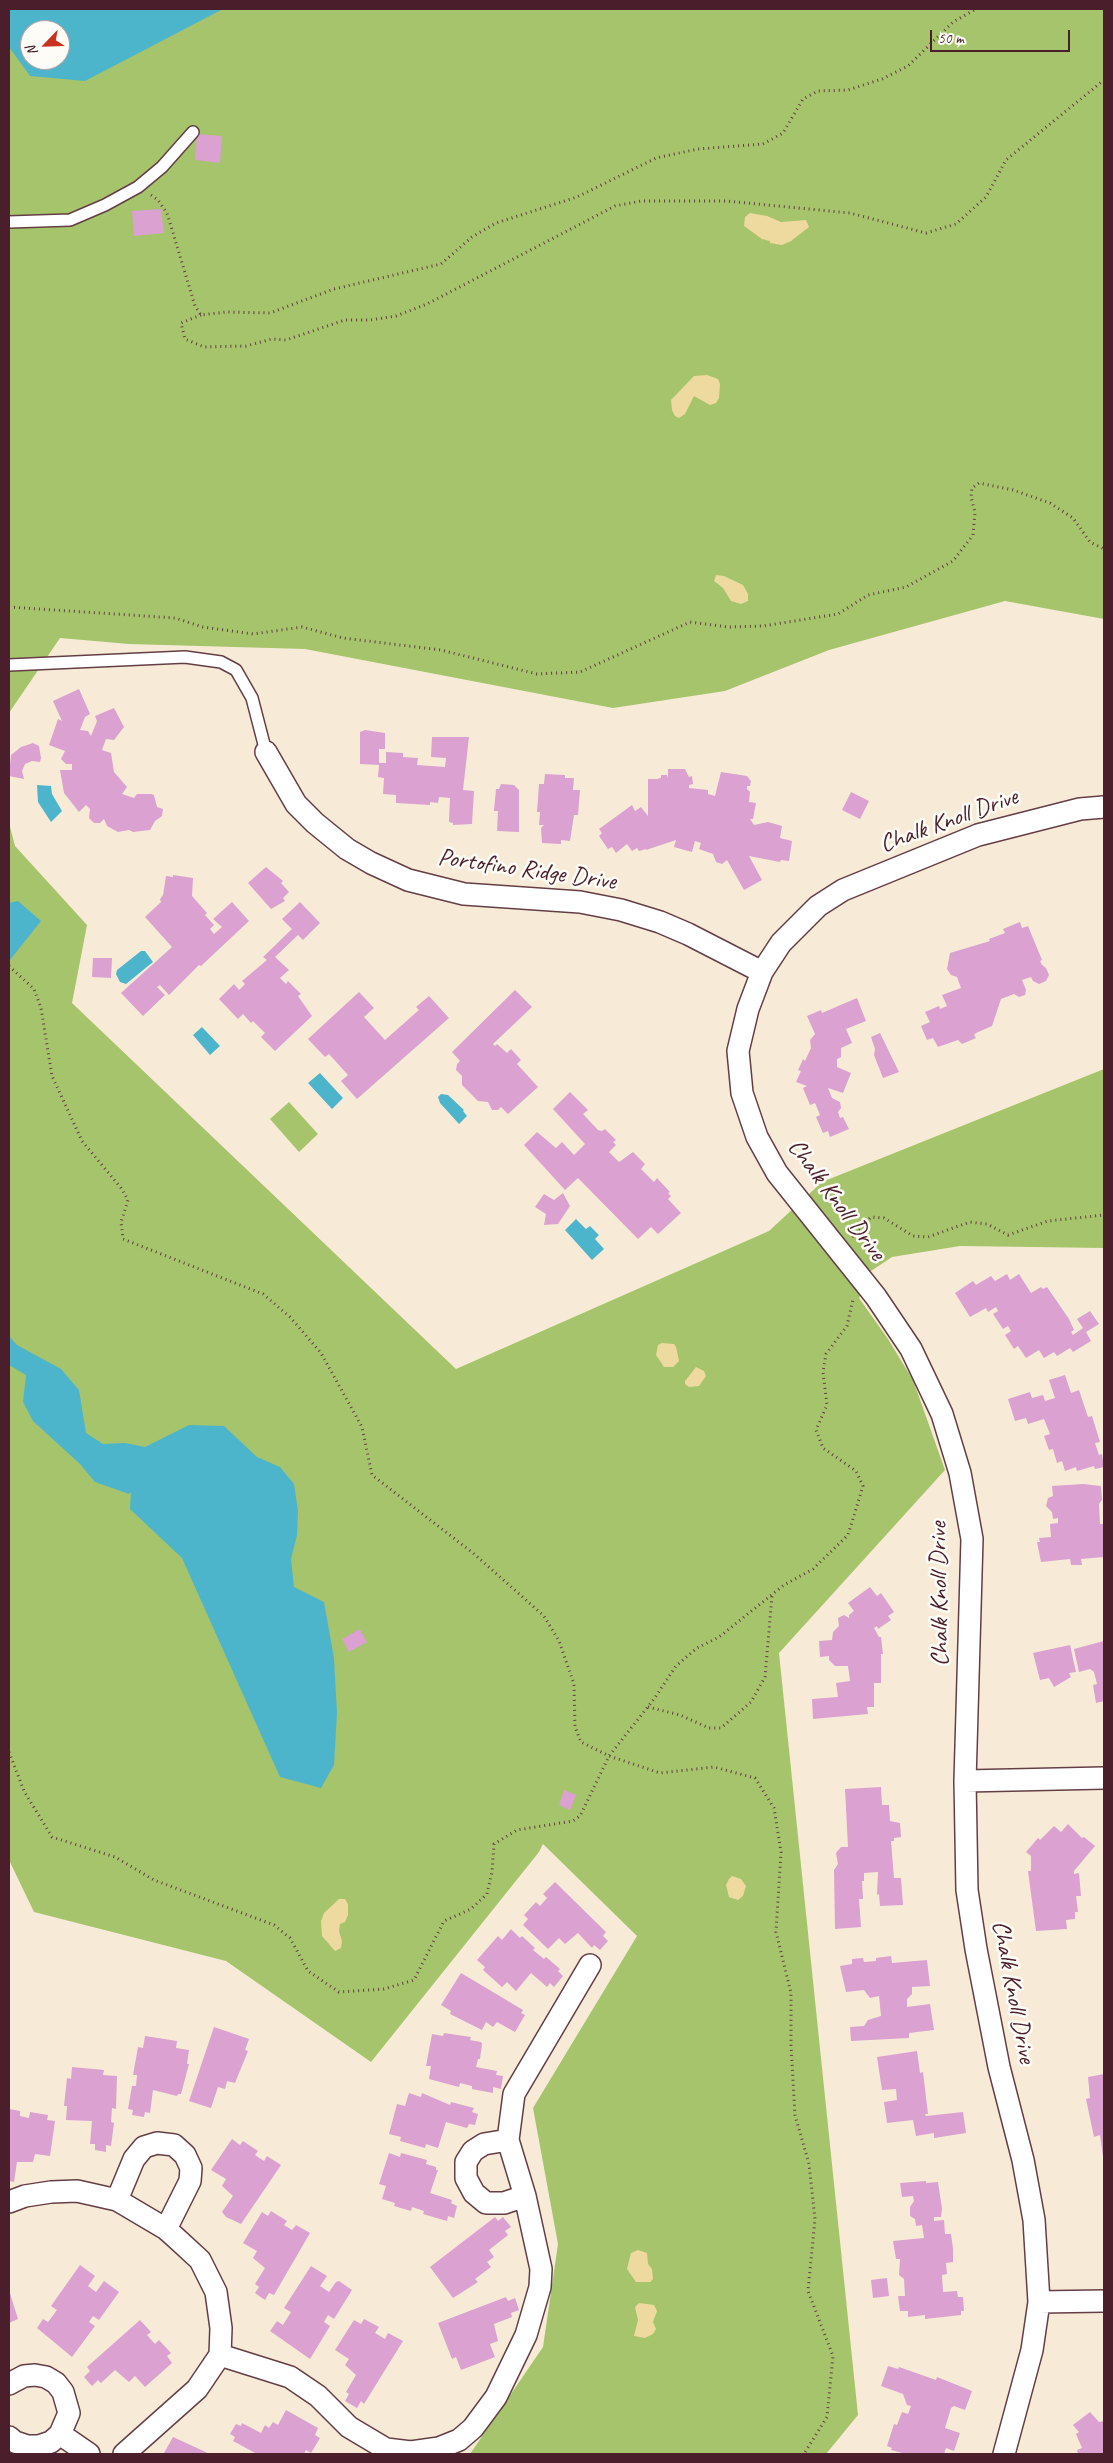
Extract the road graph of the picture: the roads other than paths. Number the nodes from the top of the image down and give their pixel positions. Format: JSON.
{"nodes":[{"id":1,"x":193,"y":132,"type":"dead end"},
{"id":2,"x":9,"y":222,"type":"edge"},
{"id":3,"x":9,"y":666,"type":"edge"},
{"id":4,"x":266,"y":752,"type":"joint"},
{"id":5,"x":1104,"y":807,"type":"edge"},
{"id":6,"x":762,"y":972,"type":"junction"},
{"id":7,"x":1104,"y":1778,"type":"edge"},
{"id":8,"x":965,"y":1781,"type":"junction"},
{"id":9,"x":590,"y":1965,"type":"dead end"},
{"id":10,"x":508,"y":2140,"type":"junction"},
{"id":11,"x":525,"y":2196,"type":"junction"},
{"id":12,"x":117,"y":2200,"type":"junction"},
{"id":13,"x":9,"y":2202,"type":"edge"},
{"id":14,"x":166,"y":2229,"type":"junction"},
{"id":15,"x":1104,"y":2301,"type":"edge"},
{"id":16,"x":1039,"y":2302,"type":"junction"},
{"id":17,"x":220,"y":2355,"type":"junction"},
{"id":18,"x":9,"y":2384,"type":"edge"},
{"id":19,"x":60,"y":2434,"type":"junction"},
{"id":20,"x":9,"y":2437,"type":"edge"},
{"id":21,"x":89,"y":2454,"type":"edge"},
{"id":22,"x":124,"y":2454,"type":"edge"},
{"id":23,"x":1004,"y":2454,"type":"edge"}],
"edges":[{"from":1,"to":2,"type":"lane"},
{"from":3,"to":4,"type":"lane"},
{"from":4,"to":6,"type":"street","name":"Portofino Ridge Drive"},
{"from":5,"to":6,"type":"street","name":"Chalk Knoll Drive"},
{"from":6,"to":8,"type":"street","name":"Chalk Knoll Drive"},
{"from":7,"to":8,"type":"street"},
{"from":8,"to":16,"type":"street","name":"Chalk Knoll Drive"},
{"from":9,"to":10,"type":"street"},
{"from":10,"to":11,"type":"street"},
{"from":10,"to":11,"type":"street"},
{"from":11,"to":17,"type":"street"},
{"from":12,"to":13,"type":"street"},
{"from":12,"to":14,"type":"street"},
{"from":12,"to":14,"type":"street"},
{"from":14,"to":17,"type":"street"},
{"from":15,"to":16,"type":"street"},
{"from":16,"to":23,"type":"street","name":"Chalk Knoll Drive"},
{"from":17,"to":22,"type":"street"},
{"from":18,"to":19,"type":"street"},
{"from":19,"to":20,"type":"street"},
{"from":19,"to":21,"type":"street"}]}
